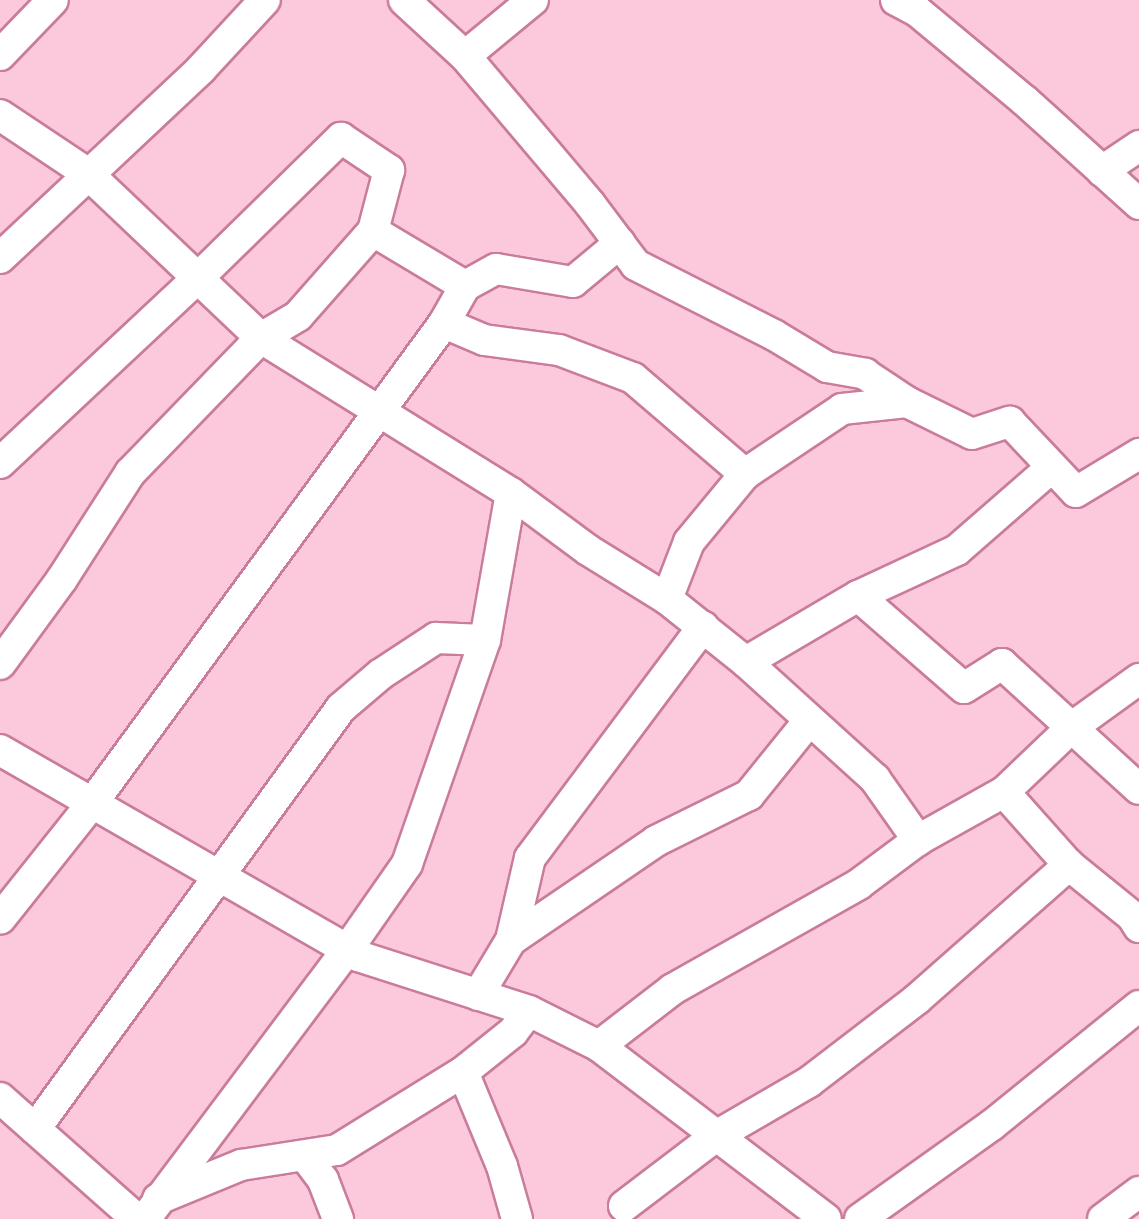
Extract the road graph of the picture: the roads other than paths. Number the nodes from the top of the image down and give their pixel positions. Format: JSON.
{"nodes":[{"id":1,"x":53,"y":0,"type":"edge"},
{"id":2,"x":265,"y":0,"type":"edge"},
{"id":3,"x":404,"y":0,"type":"edge"},
{"id":4,"x":533,"y":0,"type":"edge"},
{"id":5,"x":896,"y":0,"type":"edge"},
{"id":6,"x":0,"y":55,"type":"edge"},
{"id":7,"x":465,"y":56,"type":"junction"},
{"id":8,"x":0,"y":115,"type":"edge"},
{"id":9,"x":1139,"y":146,"type":"edge"},
{"id":10,"x":1102,"y":171,"type":"junction"},
{"id":11,"x":87,"y":173,"type":"junction"},
{"id":12,"x":1139,"y":204,"type":"edge"},
{"id":13,"x":373,"y":231,"type":"junction"},
{"id":14,"x":620,"y":243,"type":"junction"},
{"id":15,"x":0,"y":258,"type":"edge"},
{"id":16,"x":199,"y":277,"type":"junction"},
{"id":17,"x":465,"y":286,"type":"junction"},
{"id":18,"x":444,"y":323,"type":"junction"},
{"id":19,"x":261,"y":338,"type":"junction"},
{"id":20,"x":907,"y":402,"type":"junction"},
{"id":21,"x":378,"y":409,"type":"junction"},
{"id":22,"x":1139,"y":454,"type":"edge"},
{"id":23,"x":0,"y":463,"type":"edge"},
{"id":24,"x":1052,"y":467,"type":"junction"},
{"id":25,"x":745,"y":474,"type":"junction"},
{"id":26,"x":511,"y":493,"type":"junction"},
{"id":27,"x":858,"y":596,"type":"junction"},
{"id":28,"x":667,"y":599,"type":"junction"},
{"id":29,"x":703,"y":627,"type":"junction"},
{"id":30,"x":485,"y":640,"type":"junction"},
{"id":31,"x":746,"y":662,"type":"junction"},
{"id":32,"x":0,"y":664,"type":"edge"},
{"id":33,"x":1139,"y":679,"type":"edge"},
{"id":34,"x":808,"y":722,"type":"junction"},
{"id":35,"x":1071,"y":728,"type":"junction"},
{"id":36,"x":0,"y":750,"type":"edge"},
{"id":37,"x":1139,"y":789,"type":"edge"},
{"id":38,"x":1004,"y":792,"type":"junction"},
{"id":39,"x":93,"y":802,"type":"junction"},
{"id":40,"x":918,"y":840,"type":"junction"},
{"id":41,"x":1069,"y":865,"type":"junction"},
{"id":42,"x":221,"y":875,"type":"junction"},
{"id":43,"x":0,"y":919,"type":"edge"},
{"id":44,"x":1139,"y":927,"type":"edge"},
{"id":45,"x":511,"y":940,"type":"junction"},
{"id":46,"x":347,"y":950,"type":"junction"},
{"id":47,"x":478,"y":995,"type":"junction"},
{"id":48,"x":1139,"y":1006,"type":"edge"},
{"id":49,"x":529,"y":1011,"type":"junction"},
{"id":50,"x":599,"y":1046,"type":"junction"},
{"id":51,"x":463,"y":1072,"type":"junction"},
{"id":52,"x":0,"y":1098,"type":"edge"},
{"id":53,"x":35,"y":1129,"type":"junction"},
{"id":54,"x":716,"y":1136,"type":"junction"},
{"id":55,"x":305,"y":1156,"type":"junction"},
{"id":56,"x":1139,"y":1192,"type":"edge"},
{"id":57,"x":624,"y":1206,"type":"dead end"},
{"id":58,"x":147,"y":1212,"type":"edge"},
{"id":59,"x":338,"y":1219,"type":"edge"},
{"id":60,"x":517,"y":1219,"type":"edge"},
{"id":61,"x":826,"y":1219,"type":"edge"},
{"id":62,"x":860,"y":1219,"type":"edge"},
{"id":63,"x":1103,"y":1219,"type":"edge"}],
"edges":[{"from":1,"to":6,"type":"street"},
{"from":2,"to":11,"type":"street"},
{"from":3,"to":7,"type":"street"},
{"from":4,"to":7,"type":"street"},
{"from":5,"to":10,"type":"street"},
{"from":7,"to":14,"type":"street"},
{"from":8,"to":11,"type":"street"},
{"from":9,"to":10,"type":"street"},
{"from":10,"to":12,"type":"street"},
{"from":11,"to":15,"type":"street"},
{"from":11,"to":16,"type":"street"},
{"from":13,"to":16,"type":"street"},
{"from":13,"to":17,"type":"street"},
{"from":13,"to":19,"type":"street"},
{"from":14,"to":17,"type":"street"},
{"from":14,"to":20,"type":"street"},
{"from":16,"to":19,"type":"street"},
{"from":16,"to":23,"type":"street"},
{"from":17,"to":18,"type":"street"},
{"from":18,"to":21,"type":"street"},
{"from":18,"to":25,"type":"street"},
{"from":19,"to":21,"type":"street"},
{"from":19,"to":32,"type":"street"},
{"from":20,"to":24,"type":"street"},
{"from":20,"to":25,"type":"street"},
{"from":21,"to":26,"type":"street"},
{"from":21,"to":39,"type":"street"},
{"from":22,"to":24,"type":"street"},
{"from":24,"to":27,"type":"street"},
{"from":25,"to":28,"type":"street"},
{"from":26,"to":28,"type":"street"},
{"from":26,"to":30,"type":"street"},
{"from":27,"to":31,"type":"street"},
{"from":27,"to":35,"type":"street"},
{"from":28,"to":29,"type":"street"},
{"from":29,"to":31,"type":"street"},
{"from":29,"to":45,"type":"street"},
{"from":30,"to":42,"type":"street"},
{"from":30,"to":46,"type":"street"},
{"from":31,"to":34,"type":"street"},
{"from":33,"to":35,"type":"street"},
{"from":34,"to":40,"type":"street"},
{"from":34,"to":45,"type":"street"},
{"from":35,"to":37,"type":"street"},
{"from":35,"to":38,"type":"street"},
{"from":36,"to":39,"type":"street"},
{"from":38,"to":40,"type":"street"},
{"from":38,"to":41,"type":"street"},
{"from":39,"to":42,"type":"street"},
{"from":39,"to":43,"type":"street"},
{"from":40,"to":50,"type":"street"},
{"from":41,"to":44,"type":"street"},
{"from":41,"to":54,"type":"street"},
{"from":42,"to":46,"type":"street"},
{"from":42,"to":53,"type":"street"},
{"from":45,"to":47,"type":"street"},
{"from":46,"to":47,"type":"street"},
{"from":46,"to":58,"type":"street"},
{"from":47,"to":49,"type":"street"},
{"from":48,"to":62,"type":"street"},
{"from":49,"to":50,"type":"street"},
{"from":49,"to":51,"type":"street"},
{"from":50,"to":54,"type":"street"},
{"from":51,"to":55,"type":"street"},
{"from":51,"to":60,"type":"street"},
{"from":52,"to":53,"type":"street"},
{"from":53,"to":58,"type":"street"},
{"from":54,"to":57,"type":"street"},
{"from":54,"to":61,"type":"street"},
{"from":55,"to":58,"type":"street"},
{"from":55,"to":59,"type":"street"},
{"from":56,"to":63,"type":"street"}]}
